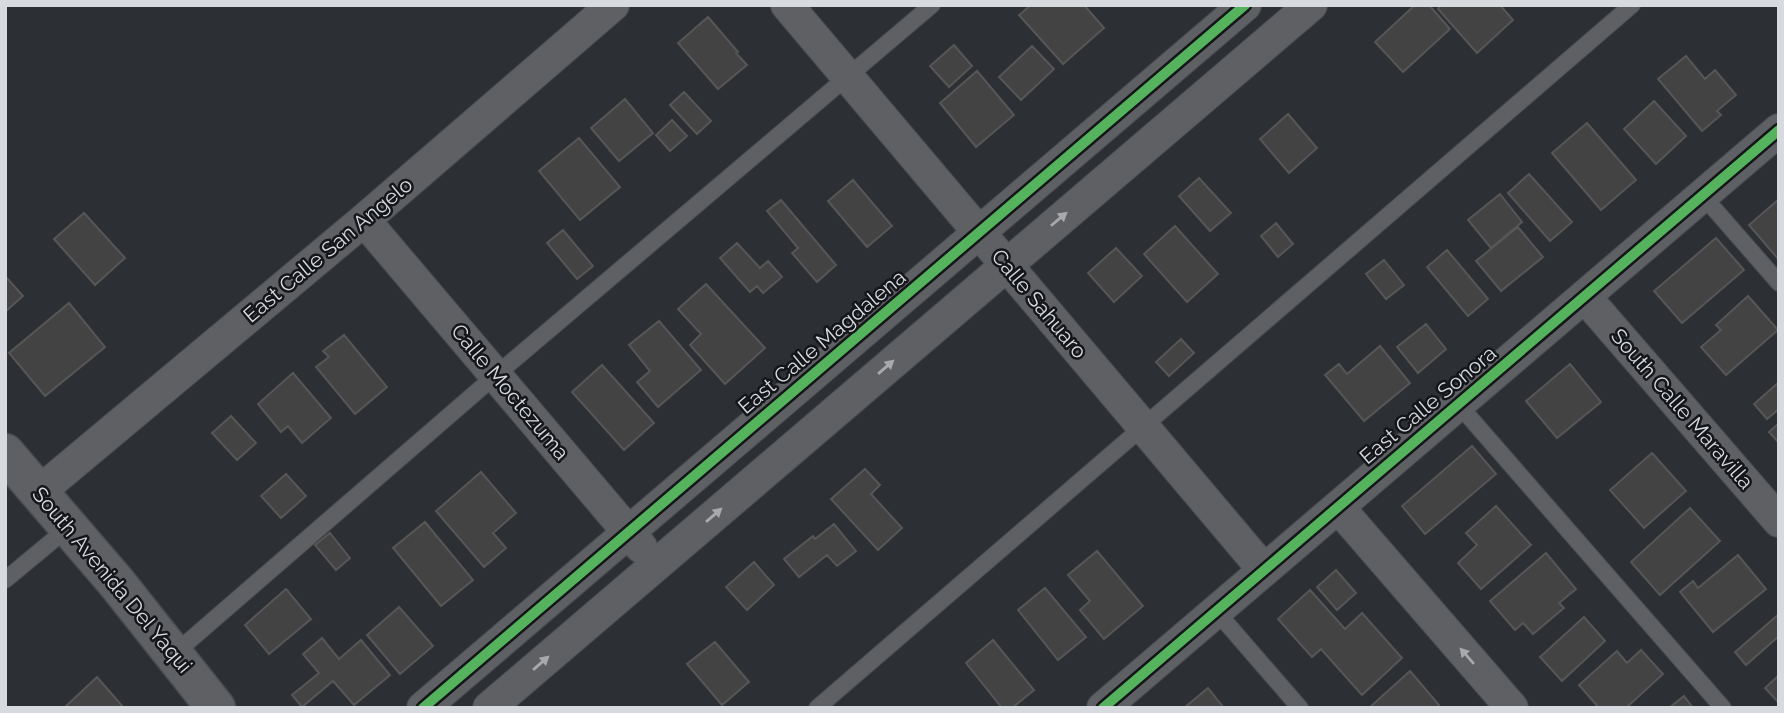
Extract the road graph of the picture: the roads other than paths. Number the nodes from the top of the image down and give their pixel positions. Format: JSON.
{"nodes":[{"id":1,"x":613,"y":5,"type":"edge"},
{"id":2,"x":787,"y":5,"type":"edge"},
{"id":3,"x":932,"y":5,"type":"edge"},
{"id":4,"x":1245,"y":5,"type":"edge"},
{"id":5,"x":1311,"y":5,"type":"edge"},
{"id":6,"x":1632,"y":5,"type":"edge"},
{"id":7,"x":848,"y":77,"type":"junction"},
{"id":8,"x":1779,"y":130,"type":"edge"},
{"id":9,"x":1703,"y":196,"type":"junction"},
{"id":10,"x":364,"y":220,"type":"junction"},
{"id":11,"x":980,"y":234,"type":"junction"},
{"id":12,"x":1006,"y":264,"type":"junction"},
{"id":13,"x":1779,"y":283,"type":"edge"},
{"id":14,"x":1585,"y":297,"type":"junction"},
{"id":15,"x":496,"y":375,"type":"junction"},
{"id":16,"x":1458,"y":404,"type":"junction"},
{"id":17,"x":1143,"y":426,"type":"junction"},
{"id":18,"x":5,"y":453,"type":"edge"},
{"id":19,"x":39,"y":492,"type":"junction"},
{"id":20,"x":1338,"y":507,"type":"junction"},
{"id":21,"x":1779,"y":521,"type":"edge"},
{"id":22,"x":69,"y":527,"type":"junction"},
{"id":23,"x":627,"y":531,"type":"junction"},
{"id":24,"x":656,"y":564,"type":"junction"},
{"id":25,"x":1264,"y":570,"type":"junction"},
{"id":26,"x":5,"y":580,"type":"edge"},
{"id":27,"x":1216,"y":611,"type":"junction"},
{"id":28,"x":174,"y":654,"type":"junction"},
{"id":29,"x":216,"y":708,"type":"edge"},
{"id":30,"x":423,"y":708,"type":"edge"},
{"id":31,"x":489,"y":708,"type":"edge"},
{"id":32,"x":817,"y":708,"type":"edge"},
{"id":33,"x":1103,"y":708,"type":"edge"},
{"id":34,"x":1300,"y":708,"type":"edge"},
{"id":35,"x":1512,"y":708,"type":"edge"},
{"id":36,"x":1723,"y":708,"type":"edge"}],
"edges":[{"from":1,"to":10,"type":"street","name":"East Calle San Angelo"},
{"from":2,"to":7,"type":"street","name":"Calle Sahuaro"},
{"from":3,"to":7,"type":"lane"},
{"from":4,"to":11,"type":"street","name":"East Calle Magdalena"},
{"from":12,"to":5,"type":"street","one_way":true},
{"from":6,"to":17,"type":"lane"},
{"from":7,"to":11,"type":"street","name":"Calle Sahuaro"},
{"from":7,"to":15,"type":"lane"},
{"from":8,"to":9,"type":"street","name":"East Calle Sonora"},
{"from":9,"to":13,"type":"lane"},
{"from":9,"to":14,"type":"street","name":"East Calle Sonora"},
{"from":10,"to":15,"type":"street","name":"Calle Moctezuma"},
{"from":10,"to":19,"type":"street","name":"East Calle San Angelo"},
{"from":11,"to":12,"type":"street","name":"Calle Sahuaro"},
{"from":11,"to":23,"type":"street","name":"East Calle Magdalena"},
{"from":12,"to":17,"type":"street","name":"Calle Sahuaro"},
{"from":24,"to":12,"type":"street","one_way":true},
{"from":14,"to":16,"type":"street","name":"East Calle Sonora"},
{"from":14,"to":21,"type":"street","name":"South Calle Maravilla"},
{"from":15,"to":23,"type":"street","name":"Calle Moctezuma"},
{"from":15,"to":28,"type":"lane"},
{"from":16,"to":20,"type":"street","name":"East Calle Sonora"},
{"from":16,"to":36,"type":"lane"},
{"from":17,"to":25,"type":"street","name":"Calle Sahuaro"},
{"from":17,"to":32,"type":"lane"},
{"from":18,"to":19,"type":"street","name":"South Avenida Del Yaqui"},
{"from":19,"to":22,"type":"street","name":"South Avenida Del Yaqui"},
{"from":20,"to":25,"type":"street","name":"East Calle Sonora"},
{"from":35,"to":20,"type":"street","one_way":true},
{"from":22,"to":26,"type":"lane"},
{"from":22,"to":28,"type":"street","name":"South Avenida Del Yaqui"},
{"from":23,"to":24,"type":"street","name":"Calle Moctezuma"},
{"from":23,"to":30,"type":"street","name":"East Calle Magdalena"},
{"from":31,"to":24,"type":"street","one_way":true},
{"from":25,"to":27,"type":"street","name":"East Calle Sonora"},
{"from":27,"to":33,"type":"street","name":"East Calle Sonora"},
{"from":27,"to":34,"type":"lane"},
{"from":28,"to":29,"type":"street","name":"South Avenida Del Yaqui"}]}
